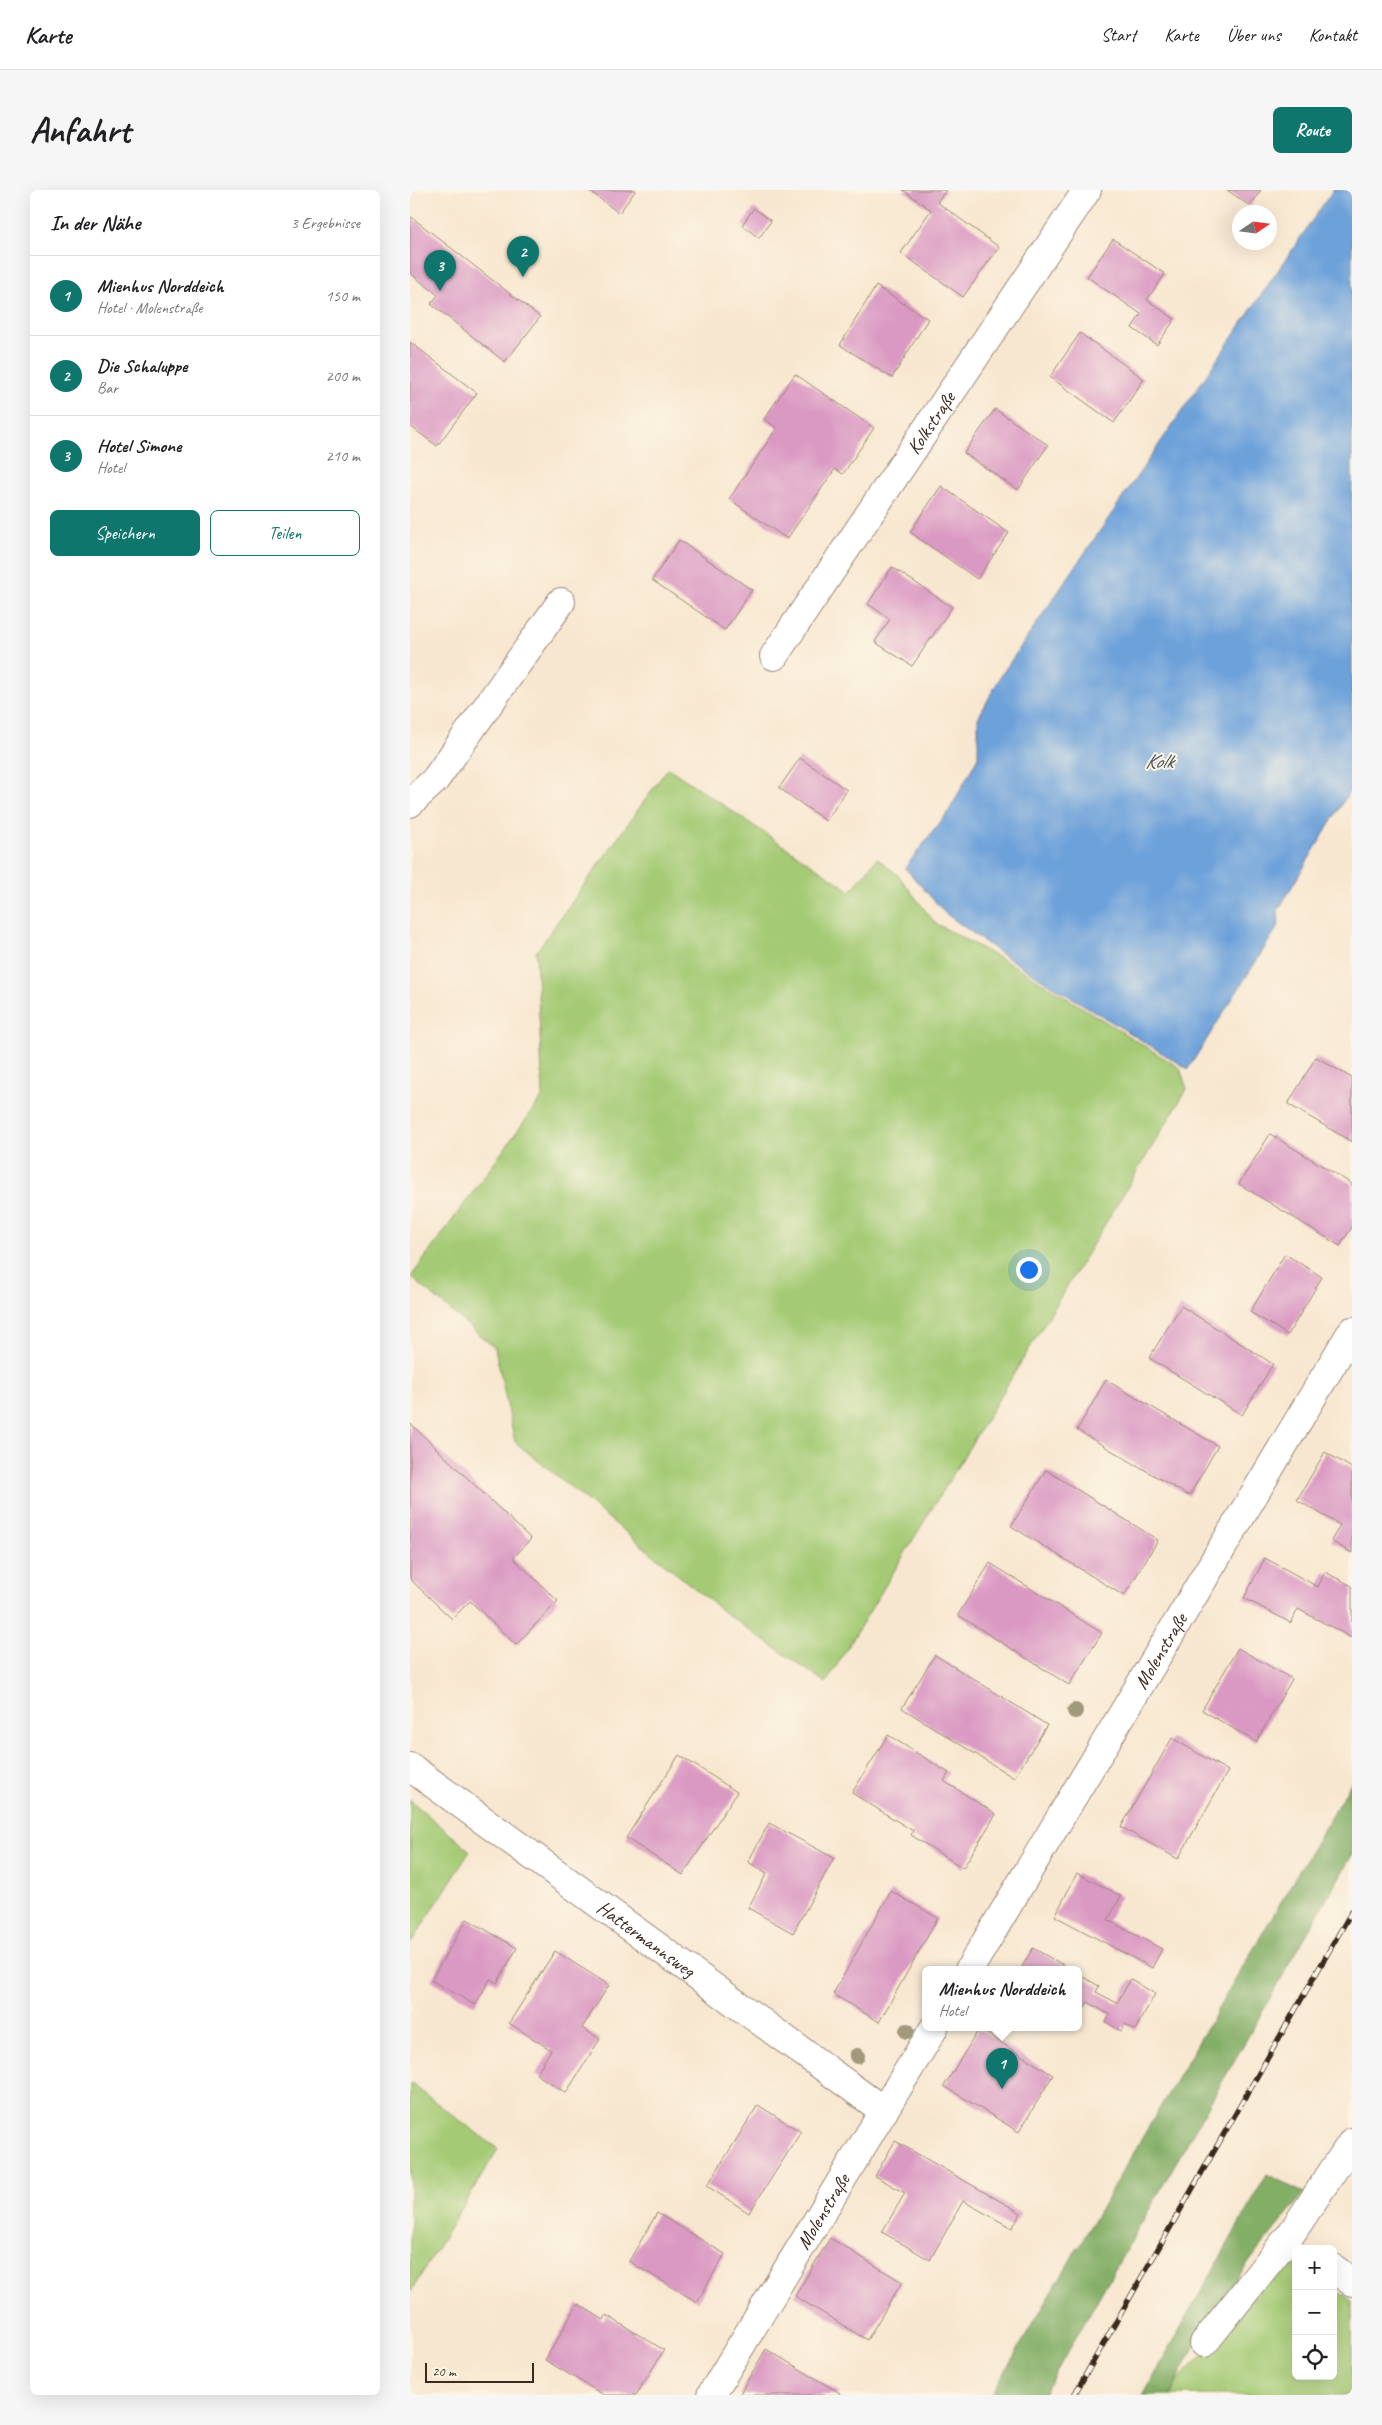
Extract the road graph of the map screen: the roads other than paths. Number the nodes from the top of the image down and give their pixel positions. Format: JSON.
{"nodes":[{"id":1,"x":1087,"y":190,"type":"edge"},
{"id":2,"x":561,"y":602,"type":"dead end"},
{"id":3,"x":774,"y":656,"type":"dead end"},
{"id":4,"x":410,"y":803,"type":"edge"},
{"id":5,"x":1352,"y":1331,"type":"edge"},
{"id":6,"x":410,"y":1767,"type":"edge"},
{"id":7,"x":971,"y":1966,"type":"edge"},
{"id":8,"x":932,"y":2031,"type":"edge"},
{"id":9,"x":884,"y":2111,"type":"junction"},
{"id":10,"x":1352,"y":2142,"type":"edge"},
{"id":11,"x":1300,"y":2242,"type":"edge"},
{"id":12,"x":1337,"y":2271,"type":"edge"},
{"id":13,"x":1352,"y":2282,"type":"edge"},
{"id":14,"x":1204,"y":2343,"type":"dead end"},
{"id":15,"x":711,"y":2395,"type":"edge"}],
"edges":[{"from":1,"to":3,"type":"street","name":"Kolkstraße"},
{"from":2,"to":4,"type":"street"},
{"from":5,"to":7,"type":"street","name":"Molenstraße"},
{"from":6,"to":9,"type":"street","name":"Hattermannsweg"},
{"from":8,"to":9,"type":"street","name":"Molenstraße"},
{"from":9,"to":15,"type":"street","name":"Molenstraße"},
{"from":10,"to":11,"type":"street"},
{"from":11,"to":14,"type":"street"},
{"from":12,"to":13,"type":"street"}]}
